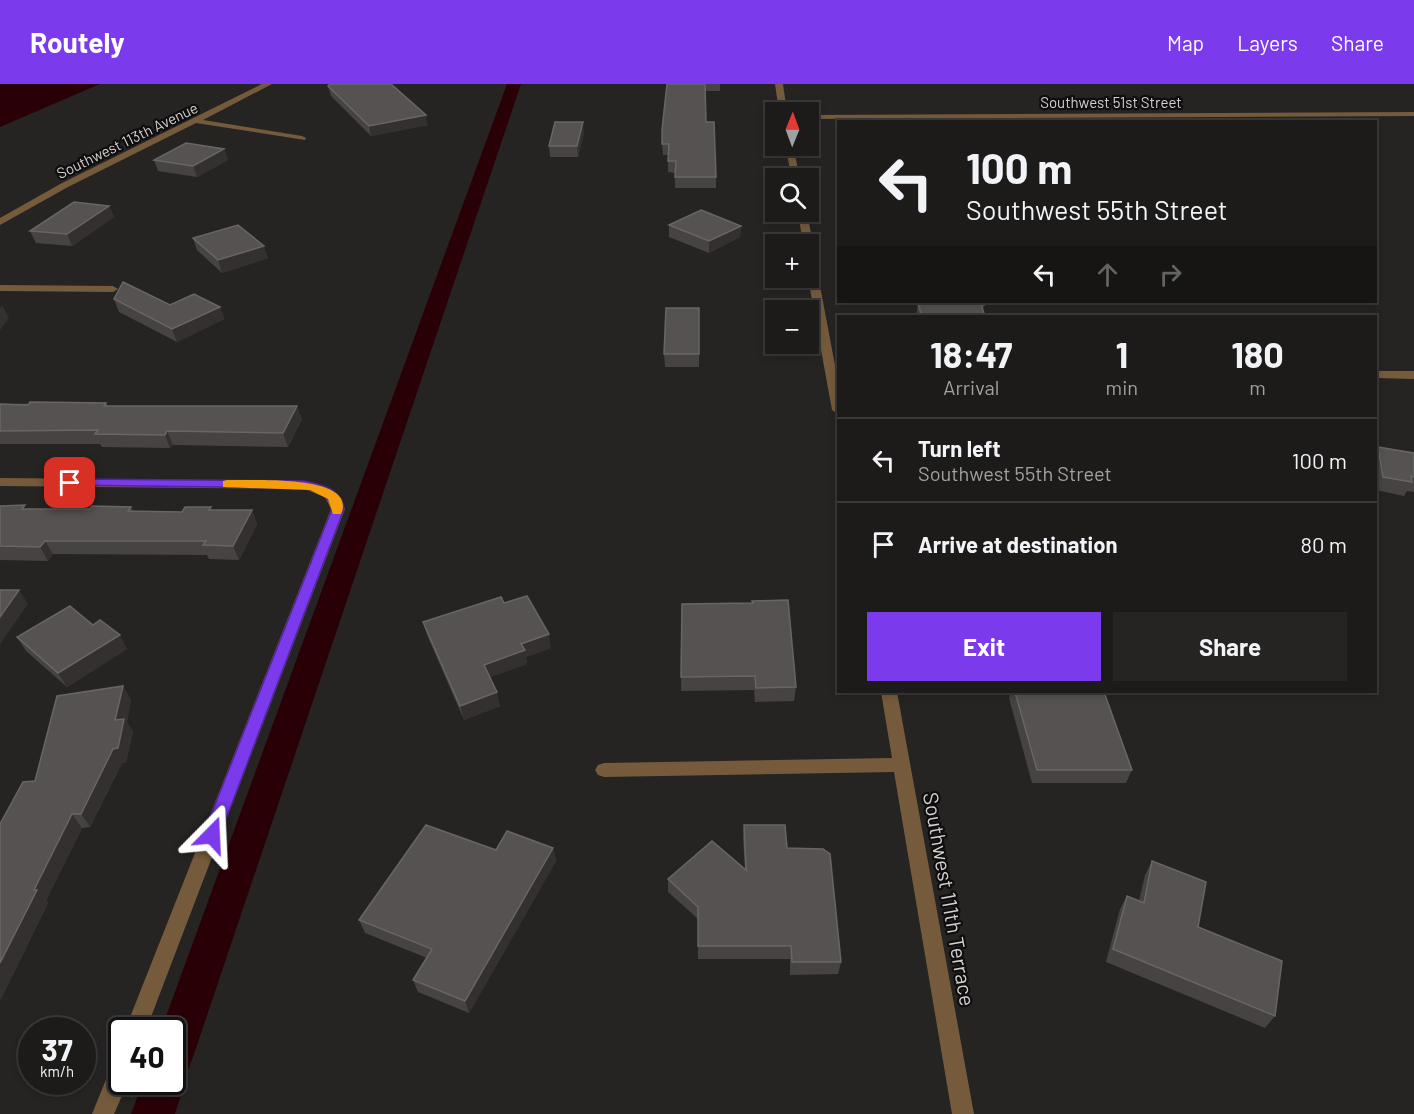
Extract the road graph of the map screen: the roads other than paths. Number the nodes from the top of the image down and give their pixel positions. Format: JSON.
{"nodes":[{"id":1,"x":268,"y":84,"type":"edge"},
{"id":2,"x":779,"y":84,"type":"edge"},
{"id":3,"x":782,"y":102,"type":"edge"},
{"id":4,"x":1414,"y":114,"type":"edge"},
{"id":5,"x":819,"y":117,"type":"edge"},
{"id":6,"x":196,"y":121,"type":"junction"},
{"id":7,"x":302,"y":138,"type":"dead end"},
{"id":8,"x":0,"y":222,"type":"edge"},
{"id":9,"x":0,"y":288,"type":"edge"},
{"id":10,"x":816,"y":288,"type":"edge"},
{"id":11,"x":113,"y":289,"type":"dead end"},
{"id":12,"x":1377,"y":375,"type":"edge"},
{"id":13,"x":1414,"y":375,"type":"edge"},
{"id":14,"x":837,"y":405,"type":"edge"},
{"id":15,"x":0,"y":482,"type":"edge"},
{"id":16,"x":889,"y":693,"type":"edge"},
{"id":17,"x":902,"y":765,"type":"junction"},
{"id":18,"x":604,"y":770,"type":"dead end"},
{"id":19,"x":141,"y":1017,"type":"edge"},
{"id":20,"x":111,"y":1095,"type":"edge"},
{"id":21,"x":104,"y":1114,"type":"edge"},
{"id":22,"x":963,"y":1114,"type":"edge"}],
"edges":[{"from":1,"to":6,"type":"street","name":"Southwest 113th Avenue"},
{"from":2,"to":3,"type":"street"},
{"from":4,"to":5,"type":"street","name":"Southwest 51st Street"},
{"from":6,"to":7,"type":"street"},
{"from":6,"to":8,"type":"street","name":"Southwest 113th Avenue"},
{"from":9,"to":11,"type":"street"},
{"from":10,"to":14,"type":"street"},
{"from":12,"to":13,"type":"street"},
{"from":15,"to":19,"type":"street"},
{"from":16,"to":17,"type":"street","name":"Southwest 111th Terrace"},
{"from":17,"to":18,"type":"street"},
{"from":17,"to":22,"type":"street","name":"Southwest 111th Terrace"},
{"from":20,"to":21,"type":"street"}]}
